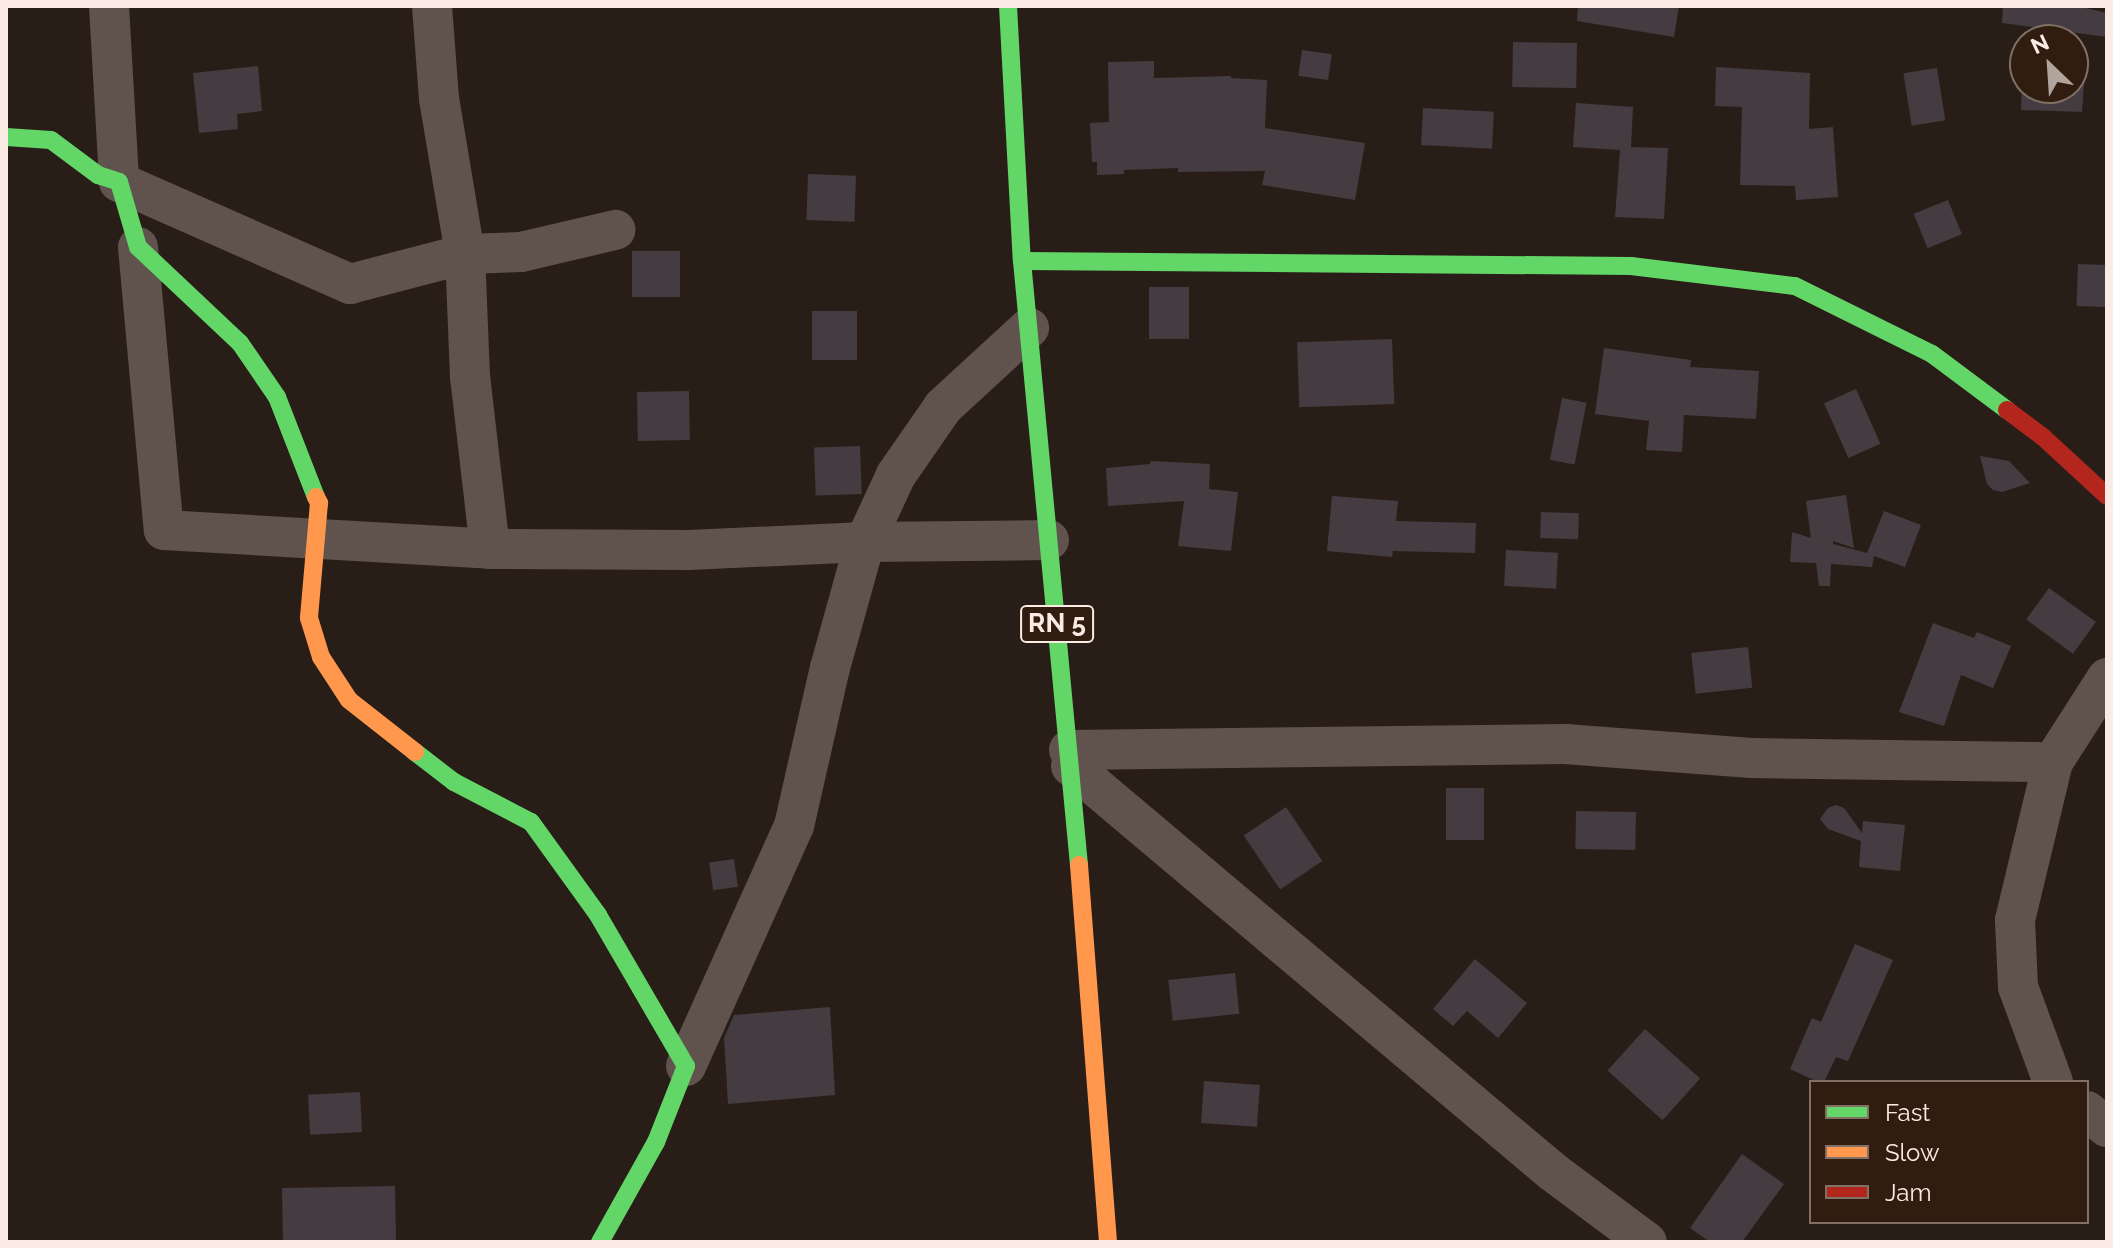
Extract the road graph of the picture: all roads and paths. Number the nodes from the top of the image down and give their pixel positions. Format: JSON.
{"nodes":[{"id":1,"x":109,"y":6,"type":"edge"},
{"id":2,"x":432,"y":6,"type":"edge"},
{"id":3,"x":1008,"y":6,"type":"edge"},
{"id":4,"x":6,"y":137,"type":"edge"},
{"id":5,"x":119,"y":182,"type":"junction"},
{"id":6,"x":615,"y":230,"type":"dead end"},
{"id":7,"x":138,"y":247,"type":"junction"},
{"id":8,"x":465,"y":254,"type":"junction"},
{"id":9,"x":1022,"y":261,"type":"junction"},
{"id":10,"x":1029,"y":328,"type":"junction"},
{"id":11,"x":2107,"y":496,"type":"edge"},
{"id":12,"x":315,"y":539,"type":"junction"},
{"id":13,"x":1049,"y":540,"type":"junction"},
{"id":14,"x":865,"y":542,"type":"junction"},
{"id":15,"x":490,"y":549,"type":"junction"},
{"id":16,"x":2107,"y":678,"type":"edge"},
{"id":17,"x":1070,"y":758,"type":"junction"},
{"id":18,"x":2053,"y":762,"type":"junction"},
{"id":19,"x":686,"y":1066,"type":"junction"},
{"id":20,"x":2052,"y":1080,"type":"edge"},
{"id":21,"x":2089,"y":1113,"type":"edge"},
{"id":22,"x":2107,"y":1127,"type":"edge"},
{"id":23,"x":600,"y":1242,"type":"edge"},
{"id":24,"x":1108,"y":1242,"type":"edge"},
{"id":25,"x":1647,"y":1242,"type":"edge"}],
"edges":[{"from":1,"to":5,"type":"street"},
{"from":2,"to":8,"type":"street"},
{"from":3,"to":9,"type":"street","number":"RN 5"},
{"from":4,"to":5,"type":"street"},
{"from":5,"to":7,"type":"street"},
{"from":5,"to":8,"type":"street"},
{"from":6,"to":8,"type":"street"},
{"from":7,"to":12,"type":"street"},
{"from":7,"to":12,"type":"street"},
{"from":8,"to":15,"type":"street"},
{"from":9,"to":10,"type":"street","number":"RN 5"},
{"from":9,"to":11,"type":"street"},
{"from":10,"to":13,"type":"street","number":"RN 5"},
{"from":10,"to":14,"type":"street"},
{"from":12,"to":15,"type":"street"},
{"from":12,"to":19,"type":"street"},
{"from":13,"to":14,"type":"street"},
{"from":13,"to":17,"type":"street","number":"RN 5"},
{"from":14,"to":15,"type":"street"},
{"from":14,"to":19,"type":"street"},
{"from":16,"to":18,"type":"street"},
{"from":17,"to":18,"type":"street"},
{"from":17,"to":24,"type":"street","number":"RN 5"},
{"from":17,"to":25,"type":"street"},
{"from":18,"to":20,"type":"street"},
{"from":19,"to":23,"type":"street"},
{"from":21,"to":22,"type":"street"}]}
